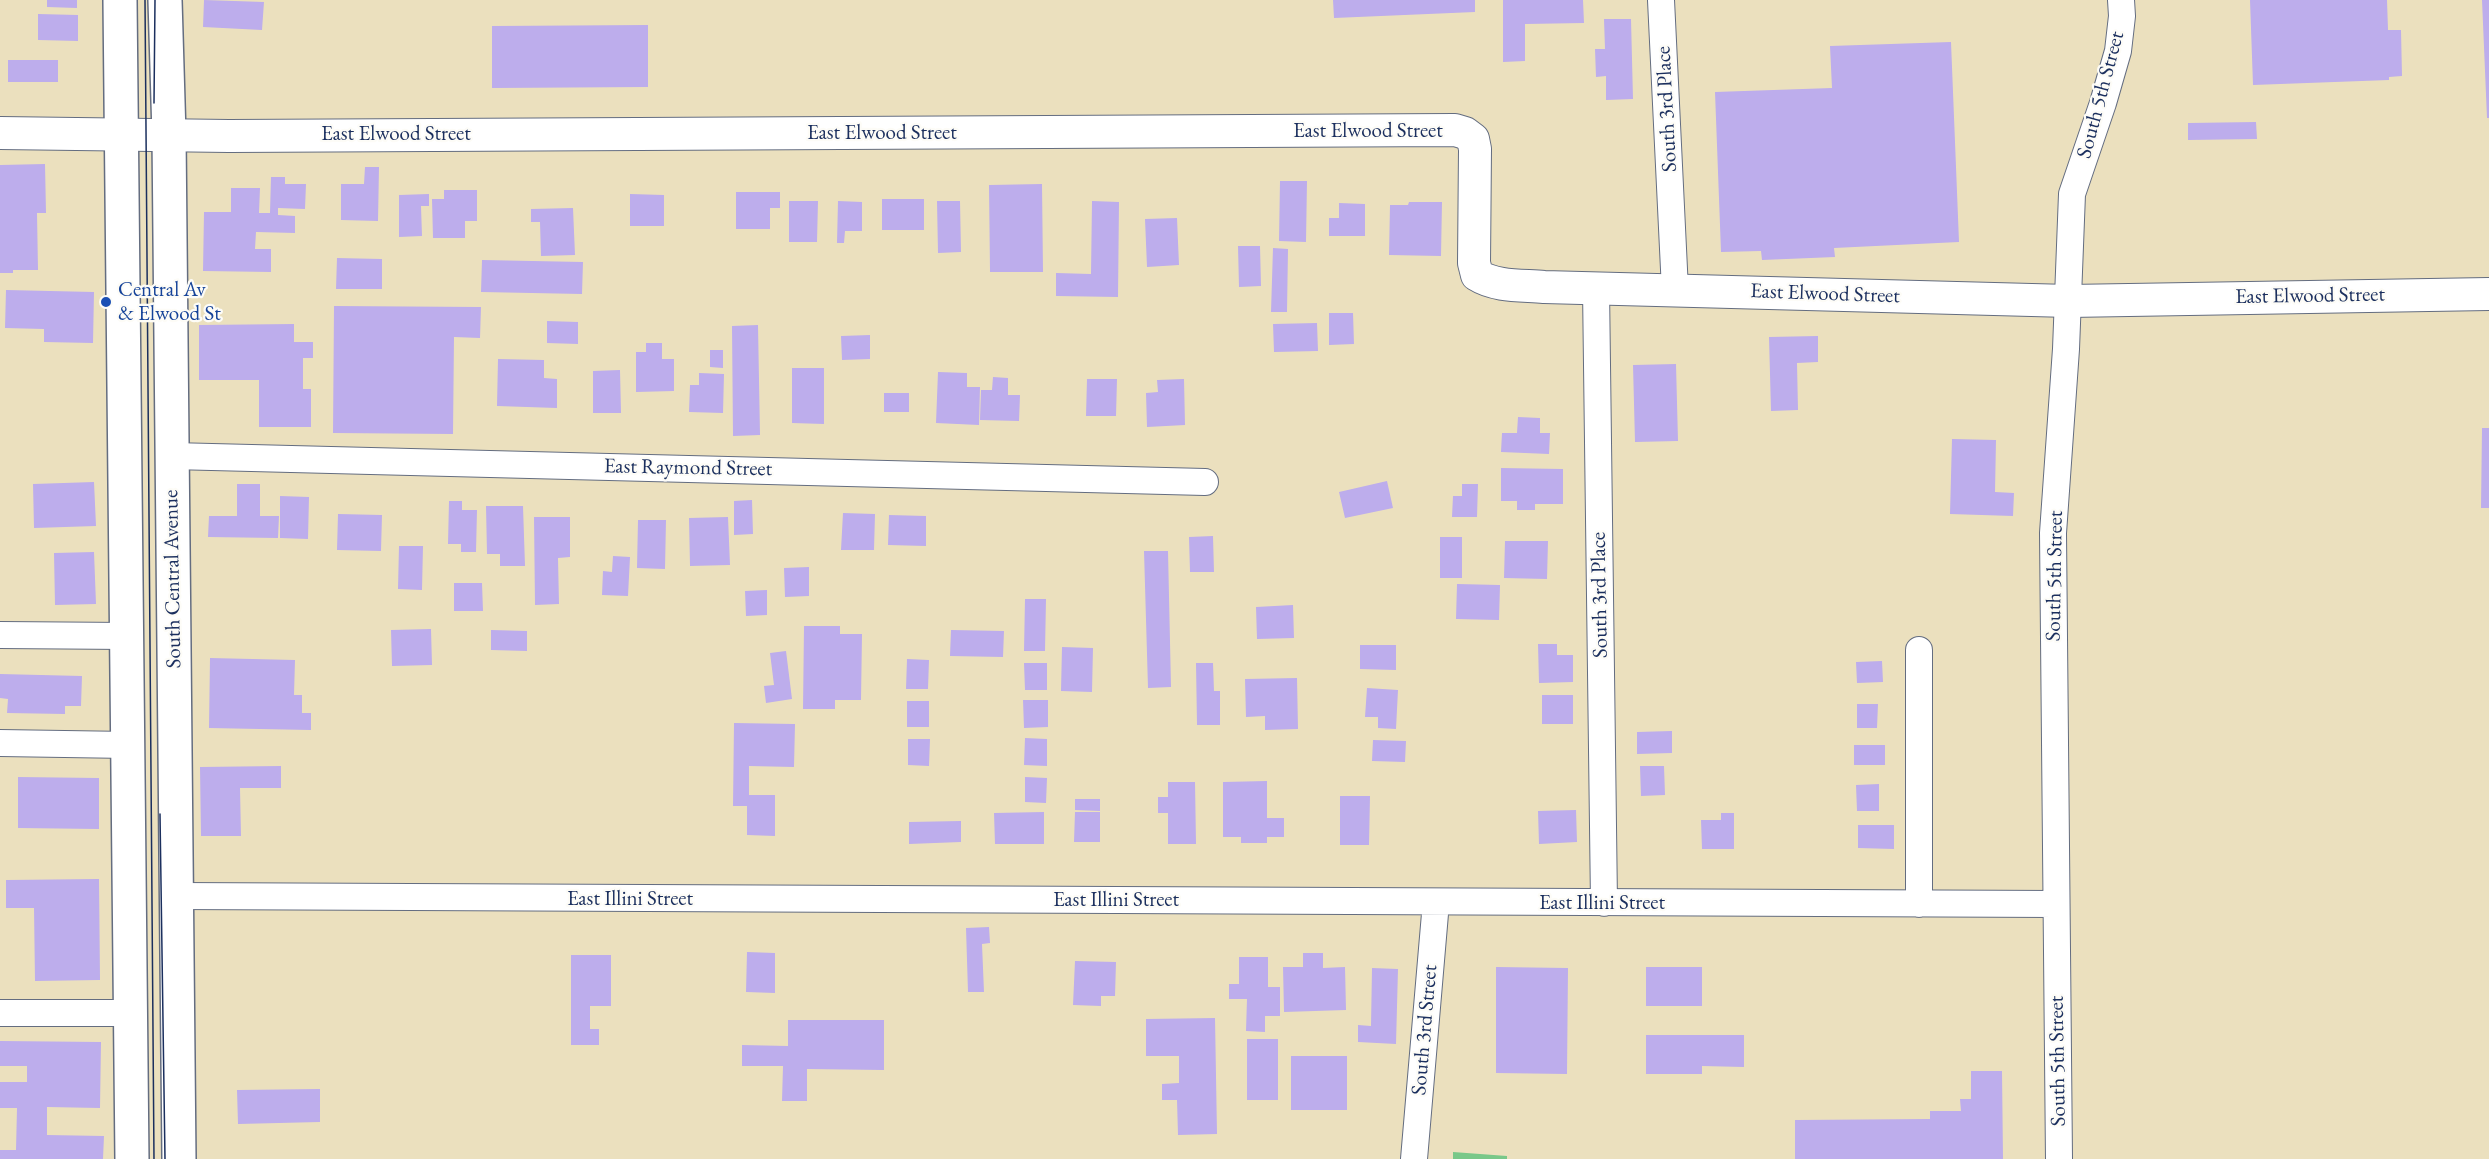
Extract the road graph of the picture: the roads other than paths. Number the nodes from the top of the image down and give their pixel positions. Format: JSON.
{"nodes":[{"id":1,"x":120,"y":0,"type":"edge"},
{"id":2,"x":165,"y":0,"type":"edge"},
{"id":3,"x":1661,"y":0,"type":"edge"},
{"id":4,"x":2121,"y":0,"type":"edge"},
{"id":5,"x":0,"y":133,"type":"edge"},
{"id":6,"x":145,"y":135,"type":"junction"},
{"id":7,"x":1596,"y":288,"type":"junction"},
{"id":8,"x":1675,"y":290,"type":"junction"},
{"id":9,"x":2489,"y":294,"type":"edge"},
{"id":10,"x":2069,"y":301,"type":"junction"},
{"id":11,"x":171,"y":456,"type":"junction"},
{"id":12,"x":1205,"y":482,"type":"dead end"},
{"id":13,"x":0,"y":635,"type":"edge"},
{"id":14,"x":128,"y":636,"type":"junction"},
{"id":15,"x":1919,"y":650,"type":"dead end"},
{"id":16,"x":0,"y":743,"type":"edge"},
{"id":17,"x":129,"y":745,"type":"junction"},
{"id":18,"x":176,"y":896,"type":"junction"},
{"id":19,"x":1436,"y":902,"type":"junction"},
{"id":20,"x":1604,"y":903,"type":"junction"},
{"id":21,"x":1919,"y":904,"type":"junction"},
{"id":22,"x":2056,"y":904,"type":"junction"},
{"id":23,"x":0,"y":1012,"type":"edge"},
{"id":24,"x":131,"y":1013,"type":"junction"},
{"id":25,"x":132,"y":1159,"type":"edge"},
{"id":26,"x":179,"y":1159,"type":"edge"},
{"id":27,"x":1414,"y":1159,"type":"edge"},
{"id":28,"x":2059,"y":1159,"type":"edge"}],
"edges":[{"from":1,"to":6,"type":"main road","name":"South Central Avenue"},
{"from":2,"to":6,"type":"main road","name":"South Central Avenue"},
{"from":3,"to":8,"type":"street","name":"South 3rd Place"},
{"from":4,"to":10,"type":"street","name":"South 5th Street"},
{"from":5,"to":6,"type":"street"},
{"from":6,"to":7,"type":"street","name":"East Elwood Street"},
{"from":6,"to":11,"type":"main road","name":"South Central Avenue"},
{"from":6,"to":14,"type":"main road","name":"South Central Avenue"},
{"from":7,"to":8,"type":"street","name":"East Elwood Street"},
{"from":7,"to":20,"type":"street","name":"South 3rd Place"},
{"from":8,"to":10,"type":"street","name":"East Elwood Street"},
{"from":9,"to":10,"type":"street","name":"East Elwood Street"},
{"from":10,"to":22,"type":"street","name":"South 5th Street"},
{"from":11,"to":12,"type":"street","name":"East Raymond Street"},
{"from":11,"to":18,"type":"main road","name":"South Central Avenue"},
{"from":13,"to":14,"type":"street"},
{"from":14,"to":17,"type":"main road","name":"South Central Avenue"},
{"from":15,"to":21,"type":"street"},
{"from":16,"to":17,"type":"street"},
{"from":17,"to":24,"type":"main road","name":"South Central Avenue"},
{"from":18,"to":19,"type":"street","name":"East Illini Street"},
{"from":18,"to":26,"type":"main road","name":"South Central Avenue"},
{"from":19,"to":20,"type":"street","name":"East Illini Street"},
{"from":19,"to":27,"type":"street","name":"South 3rd Street"},
{"from":20,"to":21,"type":"street","name":"East Illini Street"},
{"from":21,"to":22,"type":"street","name":"East Illini Street"},
{"from":22,"to":28,"type":"street","name":"South 5th Street"},
{"from":23,"to":24,"type":"street"},
{"from":24,"to":25,"type":"main road","name":"South Central Avenue"}]}
